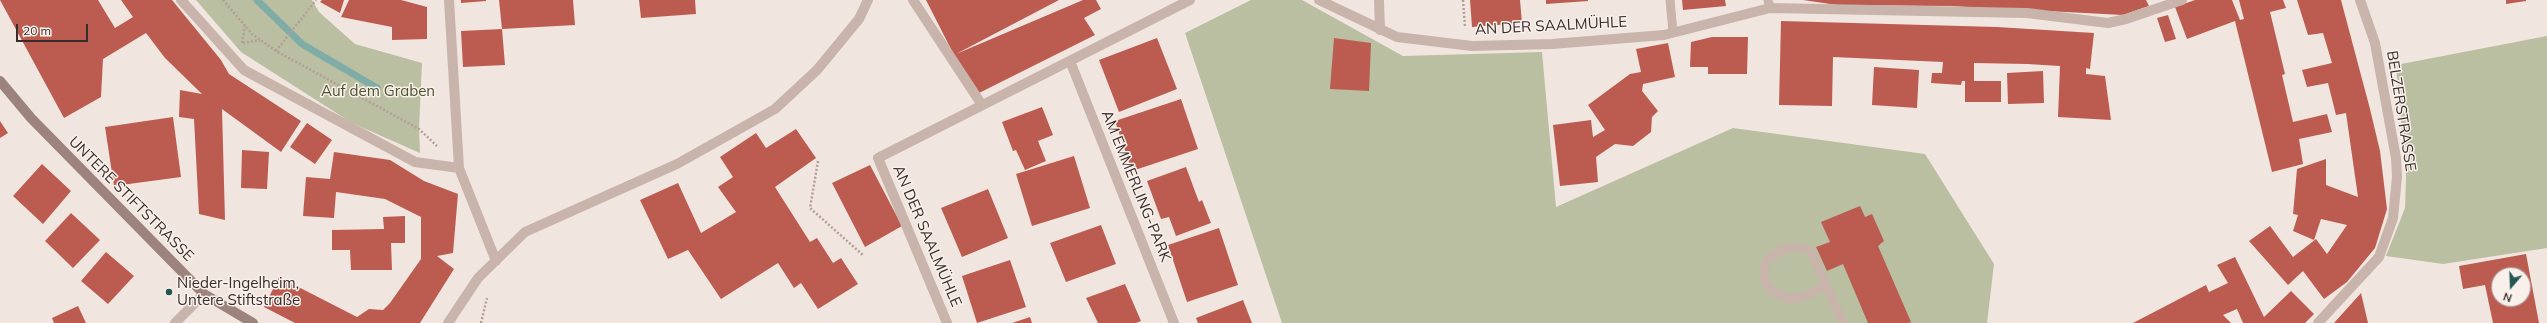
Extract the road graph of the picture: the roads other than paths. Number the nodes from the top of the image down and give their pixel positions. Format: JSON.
{"nodes":[{"id":1,"x":181,"y":0,"type":"edge"},
{"id":2,"x":449,"y":0,"type":"edge"},
{"id":3,"x":868,"y":0,"type":"edge"},
{"id":4,"x":913,"y":0,"type":"edge"},
{"id":5,"x":1190,"y":0,"type":"edge"},
{"id":6,"x":1319,"y":0,"type":"edge"},
{"id":7,"x":1379,"y":0,"type":"edge"},
{"id":8,"x":1670,"y":0,"type":"edge"},
{"id":9,"x":2182,"y":0,"type":"edge"},
{"id":10,"x":2360,"y":0,"type":"edge"},
{"id":11,"x":1769,"y":4,"type":"edge"},
{"id":12,"x":1380,"y":30,"type":"junction"},
{"id":13,"x":1673,"y":32,"type":"junction"},
{"id":14,"x":1070,"y":61,"type":"junction"},
{"id":15,"x":0,"y":81,"type":"edge"},
{"id":16,"x":982,"y":105,"type":"junction"},
{"id":17,"x":459,"y":168,"type":"junction"},
{"id":18,"x":496,"y":261,"type":"junction"},
{"id":19,"x":1826,"y":285,"type":"junction"},
{"id":20,"x":204,"y":294,"type":"junction"},
{"id":21,"x":174,"y":323,"type":"edge"},
{"id":22,"x":253,"y":323,"type":"edge"},
{"id":23,"x":448,"y":323,"type":"edge"},
{"id":24,"x":947,"y":323,"type":"edge"},
{"id":25,"x":1174,"y":323,"type":"edge"},
{"id":26,"x":1843,"y":323,"type":"edge"},
{"id":27,"x":2318,"y":323,"type":"edge"}],
"edges":[{"from":1,"to":17,"type":"street"},
{"from":2,"to":17,"type":"street"},
{"from":3,"to":18,"type":"street"},
{"from":4,"to":16,"type":"street"},
{"from":5,"to":14,"type":"street","name":"AN DER SAALMÜHLE"},
{"from":6,"to":12,"type":"street","name":"AN DER SAALMÜHLE"},
{"from":7,"to":12,"type":"street"},
{"from":8,"to":13,"type":"lane"},
{"from":9,"to":11,"type":"street","name":"AN DER SAALMÜHLE"},
{"from":10,"to":27,"type":"street","name":"BELZERSTRASSE"},
{"from":11,"to":13,"type":"street","name":"AN DER SAALMÜHLE"},
{"from":12,"to":13,"type":"street","name":"AN DER SAALMÜHLE"},
{"from":14,"to":16,"type":"street","name":"AN DER SAALMÜHLE"},
{"from":14,"to":25,"type":"street","name":"AM EMMERLING-PARK"},
{"from":15,"to":20,"type":"main road","name":"UNTERE STIFTSTRASSE"},
{"from":16,"to":24,"type":"street","name":"AN DER SAALMÜHLE"},
{"from":17,"to":18,"type":"street"},
{"from":18,"to":23,"type":"street"},
{"from":19,"to":19,"type":"lane"},
{"from":19,"to":26,"type":"lane"},
{"from":20,"to":21,"type":"street"},
{"from":20,"to":22,"type":"main road","name":"UNTERE STIFTSTRASSE"}]}
